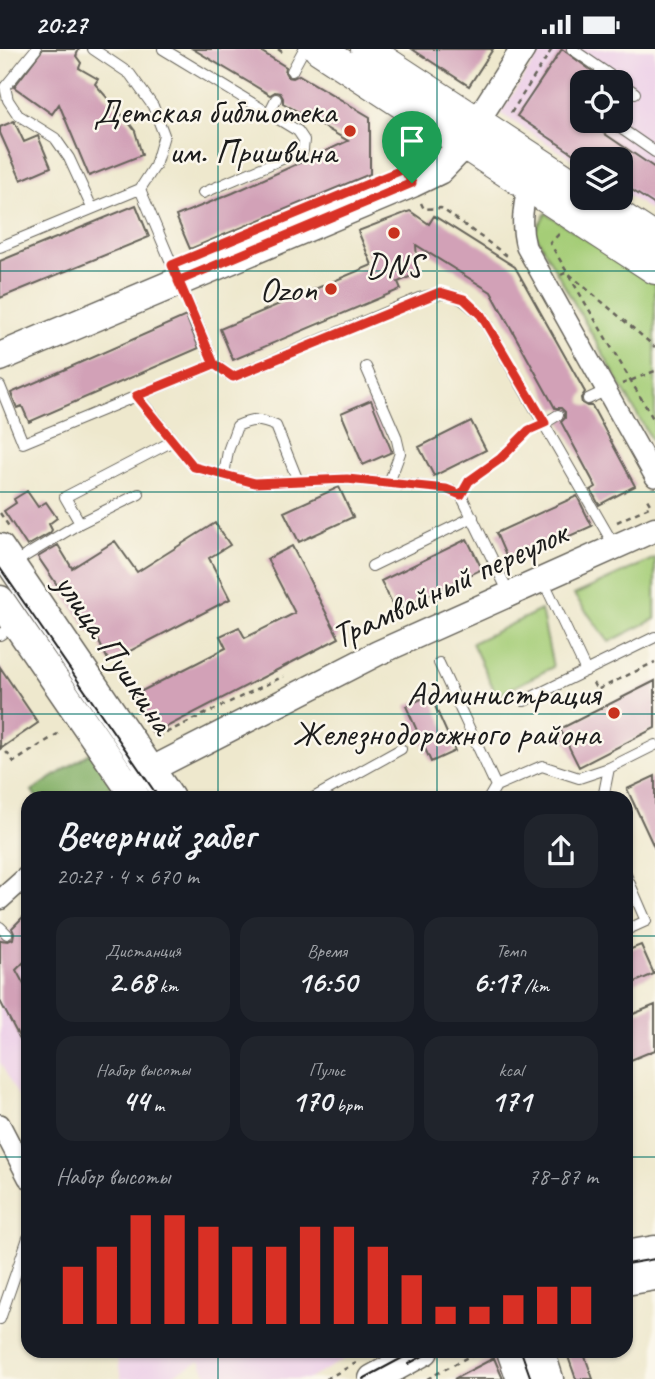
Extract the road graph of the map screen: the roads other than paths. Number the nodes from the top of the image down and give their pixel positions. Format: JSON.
{"nodes":[{"id":1,"x":36,"y":49,"type":"edge"},
{"id":2,"x":93,"y":49,"type":"edge"},
{"id":3,"x":163,"y":49,"type":"edge"},
{"id":4,"x":304,"y":49,"type":"edge"},
{"id":5,"x":319,"y":49,"type":"edge"},
{"id":6,"x":366,"y":49,"type":"edge"},
{"id":7,"x":523,"y":49,"type":"edge"},
{"id":8,"x":572,"y":49,"type":"edge"},
{"id":9,"x":602,"y":70,"type":"edge"},
{"id":10,"x":292,"y":71,"type":"dead end"},
{"id":11,"x":276,"y":99,"type":"dead end"},
{"id":12,"x":269,"y":113,"type":"junction"},
{"id":13,"x":470,"y":133,"type":"junction"},
{"id":14,"x":628,"y":133,"type":"edge"},
{"id":15,"x":655,"y":152,"type":"edge"},
{"id":16,"x":570,"y":184,"type":"edge"},
{"id":17,"x":527,"y":187,"type":"junction"},
{"id":18,"x":140,"y":189,"type":"junction"},
{"id":19,"x":203,"y":193,"type":"dead end"},
{"id":20,"x":92,"y":208,"type":"junction"},
{"id":21,"x":610,"y":210,"type":"edge"},
{"id":22,"x":655,"y":239,"type":"edge"},
{"id":23,"x":0,"y":247,"type":"edge"},
{"id":24,"x":655,"y":269,"type":"edge"},
{"id":25,"x":178,"y":281,"type":"junction"},
{"id":26,"x":0,"y":357,"type":"edge"},
{"id":27,"x":214,"y":364,"type":"junction"},
{"id":28,"x":366,"y":367,"type":"dead end"},
{"id":29,"x":0,"y":386,"type":"edge"},
{"id":30,"x":607,"y":390,"type":"junction"},
{"id":31,"x":136,"y":396,"type":"junction"},
{"id":32,"x":588,"y":399,"type":"dead end"},
{"id":33,"x":558,"y":415,"type":"dead end"},
{"id":34,"x":545,"y":423,"type":"junction"},
{"id":35,"x":173,"y":440,"type":"junction"},
{"id":36,"x":224,"y":474,"type":"junction"},
{"id":37,"x":655,"y":477,"type":"edge"},
{"id":38,"x":298,"y":481,"type":"junction"},
{"id":39,"x":389,"y":483,"type":"junction"},
{"id":40,"x":139,"y":494,"type":"dead end"},
{"id":41,"x":654,"y":514,"type":"edge"},
{"id":42,"x":473,"y":517,"type":"junction"},
{"id":43,"x":79,"y":523,"type":"junction"},
{"id":44,"x":615,"y":547,"type":"junction"},
{"id":45,"x":6,"y":556,"type":"edge"},
{"id":46,"x":372,"y":566,"type":"dead end"},
{"id":47,"x":543,"y":579,"type":"junction"},
{"id":48,"x":509,"y":593,"type":"junction"},
{"id":49,"x":0,"y":600,"type":"edge"},
{"id":50,"x":8,"y":629,"type":"edge"},
{"id":51,"x":655,"y":636,"type":"edge"},
{"id":52,"x":439,"y":663,"type":"dead end"},
{"id":53,"x":586,"y":671,"type":"junction"},
{"id":54,"x":524,"y":701,"type":"dead end"},
{"id":55,"x":655,"y":745,"type":"edge"},
{"id":56,"x":401,"y":749,"type":"dead end"},
{"id":57,"x":609,"y":768,"type":"junction"},
{"id":58,"x":150,"y":769,"type":"junction"},
{"id":59,"x":496,"y":786,"type":"junction"},
{"id":60,"x":124,"y":791,"type":"edge"},
{"id":61,"x":129,"y":791,"type":"edge"},
{"id":62,"x":165,"y":791,"type":"edge"},
{"id":63,"x":326,"y":791,"type":"edge"},
{"id":64,"x":493,"y":791,"type":"edge"},
{"id":65,"x":603,"y":791,"type":"edge"},
{"id":66,"x":21,"y":881,"type":"edge"},
{"id":67,"x":633,"y":888,"type":"edge"},
{"id":68,"x":0,"y":900,"type":"edge"},
{"id":69,"x":651,"y":919,"type":"edge"},
{"id":70,"x":633,"y":927,"type":"edge"},
{"id":71,"x":0,"y":1124,"type":"edge"},
{"id":72,"x":21,"y":1164,"type":"edge"},
{"id":73,"x":655,"y":1250,"type":"edge"},
{"id":74,"x":633,"y":1254,"type":"edge"},
{"id":75,"x":21,"y":1258,"type":"edge"},
{"id":76,"x":655,"y":1276,"type":"edge"},
{"id":77,"x":633,"y":1280,"type":"edge"},
{"id":78,"x":0,"y":1319,"type":"edge"},
{"id":79,"x":403,"y":1358,"type":"edge"},
{"id":80,"x":514,"y":1358,"type":"edge"},
{"id":81,"x":542,"y":1358,"type":"edge"},
{"id":82,"x":365,"y":1371,"type":"edge"},
{"id":83,"x":521,"y":1379,"type":"edge"},
{"id":84,"x":550,"y":1379,"type":"edge"}],
"edges":[{"from":1,"to":20,"type":"lane"},
{"from":2,"to":18,"type":"lane"},
{"from":3,"to":12,"type":"lane"},
{"from":4,"to":10,"type":"lane"},
{"from":5,"to":13,"type":"main road"},
{"from":6,"to":13,"type":"main road"},
{"from":7,"to":13,"type":"street"},
{"from":8,"to":9,"type":"lane"},
{"from":11,"to":12,"type":"lane"},
{"from":12,"to":19,"type":"lane"},
{"from":13,"to":16,"type":"main road"},
{"from":13,"to":17,"type":"main road"},
{"from":13,"to":25,"type":"main road"},
{"from":14,"to":15,"type":"lane"},
{"from":17,"to":24,"type":"main road"},
{"from":17,"to":30,"type":"street"},
{"from":18,"to":20,"type":"lane"},
{"from":18,"to":25,"type":"lane"},
{"from":20,"to":23,"type":"lane"},
{"from":21,"to":22,"type":"main road"},
{"from":25,"to":26,"type":"main road"},
{"from":25,"to":27,"type":"lane"},
{"from":27,"to":31,"type":"lane"},
{"from":27,"to":34,"type":"lane"},
{"from":28,"to":39,"type":"lane"},
{"from":29,"to":31,"type":"lane"},
{"from":30,"to":32,"type":"lane"},
{"from":30,"to":37,"type":"street"},
{"from":31,"to":35,"type":"lane"},
{"from":33,"to":34,"type":"lane"},
{"from":34,"to":44,"type":"lane"},
{"from":35,"to":36,"type":"lane"},
{"from":35,"to":43,"type":"lane"},
{"from":36,"to":38,"type":"lane"},
{"from":36,"to":38,"type":"lane"},
{"from":38,"to":39,"type":"lane"},
{"from":39,"to":42,"type":"lane"},
{"from":40,"to":43,"type":"lane"},
{"from":41,"to":44,"type":"street","name":"Трамвайный переулок"},
{"from":42,"to":46,"type":"lane"},
{"from":42,"to":48,"type":"lane"},
{"from":43,"to":45,"type":"lane"},
{"from":44,"to":47,"type":"street","name":"Трамвайный переулок"},
{"from":45,"to":58,"type":"main road","name":"улица Пушкина"},
{"from":47,"to":48,"type":"street","name":"Трамвайный переулок"},
{"from":47,"to":53,"type":"lane"},
{"from":48,"to":58,"type":"street","name":"Трамвайный переулок"},
{"from":49,"to":50,"type":"main road","name":"улица Пушкина"},
{"from":50,"to":60,"type":"main road","name":"улица Пушкина"},
{"from":51,"to":53,"type":"lane"},
{"from":52,"to":59,"type":"lane"},
{"from":53,"to":54,"type":"lane"},
{"from":55,"to":57,"type":"lane"},
{"from":56,"to":63,"type":"lane"},
{"from":57,"to":59,"type":"lane"},
{"from":57,"to":65,"type":"lane"},
{"from":58,"to":61,"type":"street","name":"Трамвайный переулок"},
{"from":58,"to":62,"type":"main road","name":"улица Пушкина"},
{"from":59,"to":64,"type":"lane"},
{"from":66,"to":68,"type":"street"},
{"from":67,"to":69,"type":"lane"},
{"from":69,"to":70,"type":"lane"},
{"from":71,"to":72,"type":"street"},
{"from":73,"to":74,"type":"main road"},
{"from":75,"to":78,"type":"lane"},
{"from":76,"to":77,"type":"main road"},
{"from":79,"to":82,"type":"main road"},
{"from":80,"to":83,"type":"main road"},
{"from":81,"to":84,"type":"main road"}]}
